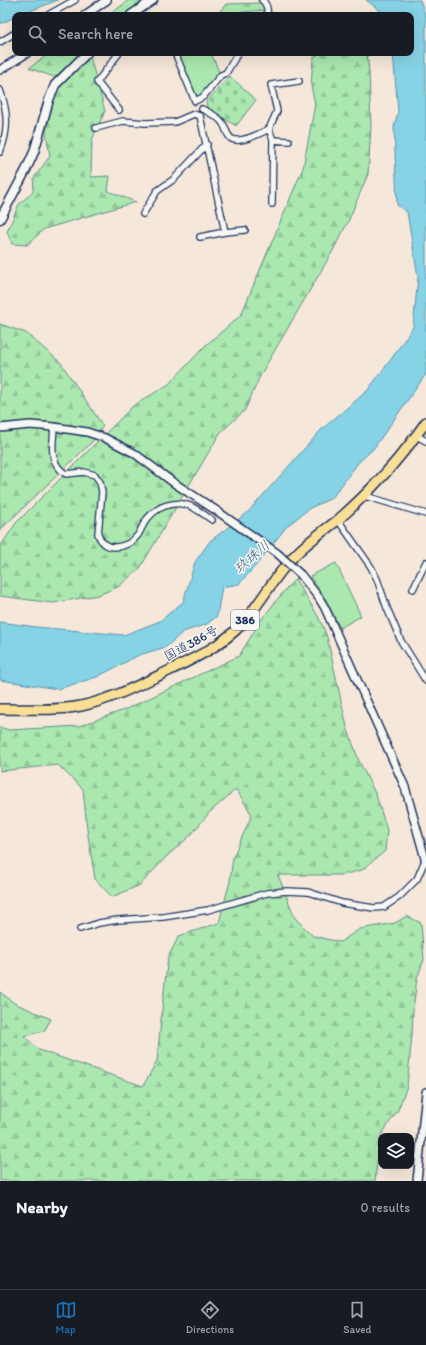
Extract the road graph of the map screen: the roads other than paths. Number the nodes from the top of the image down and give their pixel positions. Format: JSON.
{"nodes":[{"id":1,"x":75,"y":0,"type":"edge"},
{"id":2,"x":107,"y":0,"type":"edge"},
{"id":3,"x":153,"y":0,"type":"edge"},
{"id":4,"x":262,"y":0,"type":"edge"},
{"id":5,"x":53,"y":12,"type":"edge"},
{"id":6,"x":89,"y":12,"type":"edge"},
{"id":7,"x":135,"y":12,"type":"edge"},
{"id":8,"x":268,"y":12,"type":"edge"},
{"id":9,"x":12,"y":35,"type":"edge"},
{"id":10,"x":0,"y":42,"type":"edge"},
{"id":11,"x":22,"y":56,"type":"edge"},
{"id":12,"x":84,"y":56,"type":"edge"},
{"id":13,"x":116,"y":56,"type":"edge"},
{"id":14,"x":176,"y":56,"type":"edge"},
{"id":15,"x":236,"y":56,"type":"edge"},
{"id":16,"x":0,"y":70,"type":"edge"},
{"id":17,"x":299,"y":81,"type":"dead end"},
{"id":18,"x":0,"y":90,"type":"edge"},
{"id":19,"x":200,"y":98,"type":"junction"},
{"id":20,"x":202,"y":109,"type":"junction"},
{"id":21,"x":118,"y":110,"type":"dead end"},
{"id":22,"x":200,"y":116,"type":"junction"},
{"id":23,"x":96,"y":128,"type":"dead end"},
{"id":24,"x":269,"y":129,"type":"junction"},
{"id":25,"x":273,"y":140,"type":"junction"},
{"id":26,"x":289,"y":141,"type":"dead end"},
{"id":27,"x":207,"y":144,"type":"junction"},
{"id":28,"x":0,"y":152,"type":"edge"},
{"id":29,"x":272,"y":204,"type":"dead end"},
{"id":30,"x":143,"y":214,"type":"dead end"},
{"id":31,"x":0,"y":218,"type":"edge"},
{"id":32,"x":245,"y":230,"type":"dead end"},
{"id":33,"x":226,"y":232,"type":"junction"},
{"id":34,"x":200,"y":237,"type":"dead end"},
{"id":35,"x":426,"y":422,"type":"edge"},
{"id":36,"x":54,"y":426,"type":"junction"},
{"id":37,"x":0,"y":428,"type":"edge"},
{"id":38,"x":416,"y":436,"type":"junction"},
{"id":39,"x":426,"y":441,"type":"edge"},
{"id":40,"x":365,"y":496,"type":"junction"},
{"id":41,"x":426,"y":514,"type":"edge"},
{"id":42,"x":212,"y":520,"type":"dead end"},
{"id":43,"x":338,"y":520,"type":"junction"},
{"id":44,"x":426,"y":562,"type":"edge"},
{"id":45,"x":413,"y":589,"type":"dead end"},
{"id":46,"x":423,"y":672,"type":"edge"},
{"id":47,"x":426,"y":681,"type":"edge"},
{"id":48,"x":0,"y":709,"type":"edge"},
{"id":49,"x":426,"y":860,"type":"edge"},
{"id":50,"x":80,"y":929,"type":"dead end"},
{"id":51,"x":426,"y":1092,"type":"edge"},
{"id":52,"x":417,"y":1181,"type":"edge"}],
"edges":[{"from":1,"to":5,"type":"street"},
{"from":2,"to":6,"type":"street"},
{"from":3,"to":7,"type":"main road"},
{"from":4,"to":8,"type":"street"},
{"from":9,"to":10,"type":"street"},
{"from":11,"to":16,"type":"street"},
{"from":12,"to":31,"type":"main road"},
{"from":13,"to":21,"type":"street"},
{"from":14,"to":19,"type":"street"},
{"from":15,"to":19,"type":"street"},
{"from":17,"to":24,"type":"street"},
{"from":18,"to":28,"type":"street"},
{"from":19,"to":20,"type":"street"},
{"from":20,"to":22,"type":"street"},
{"from":20,"to":24,"type":"street"},
{"from":22,"to":23,"type":"street"},
{"from":22,"to":27,"type":"street"},
{"from":24,"to":25,"type":"street"},
{"from":25,"to":26,"type":"street"},
{"from":25,"to":29,"type":"street"},
{"from":27,"to":30,"type":"street"},
{"from":27,"to":33,"type":"street"},
{"from":32,"to":33,"type":"street"},
{"from":33,"to":34,"type":"street"},
{"from":35,"to":38,"type":"highway","name":"国道386号","number":"386"},
{"from":36,"to":37,"type":"street"},
{"from":36,"to":42,"type":"street"},
{"from":36,"to":49,"type":"street","bridge":true},
{"from":38,"to":39,"type":"street"},
{"from":38,"to":40,"type":"highway","name":"国道386号","number":"386"},
{"from":40,"to":41,"type":"street"},
{"from":40,"to":43,"type":"highway","name":"国道386号","number":"386"},
{"from":43,"to":46,"type":"street"},
{"from":43,"to":48,"type":"highway","name":"国道386号","number":"386"},
{"from":44,"to":45,"type":"street"},
{"from":46,"to":47,"type":"street"},
{"from":49,"to":50,"type":"street"},
{"from":51,"to":52,"type":"street"}]}
